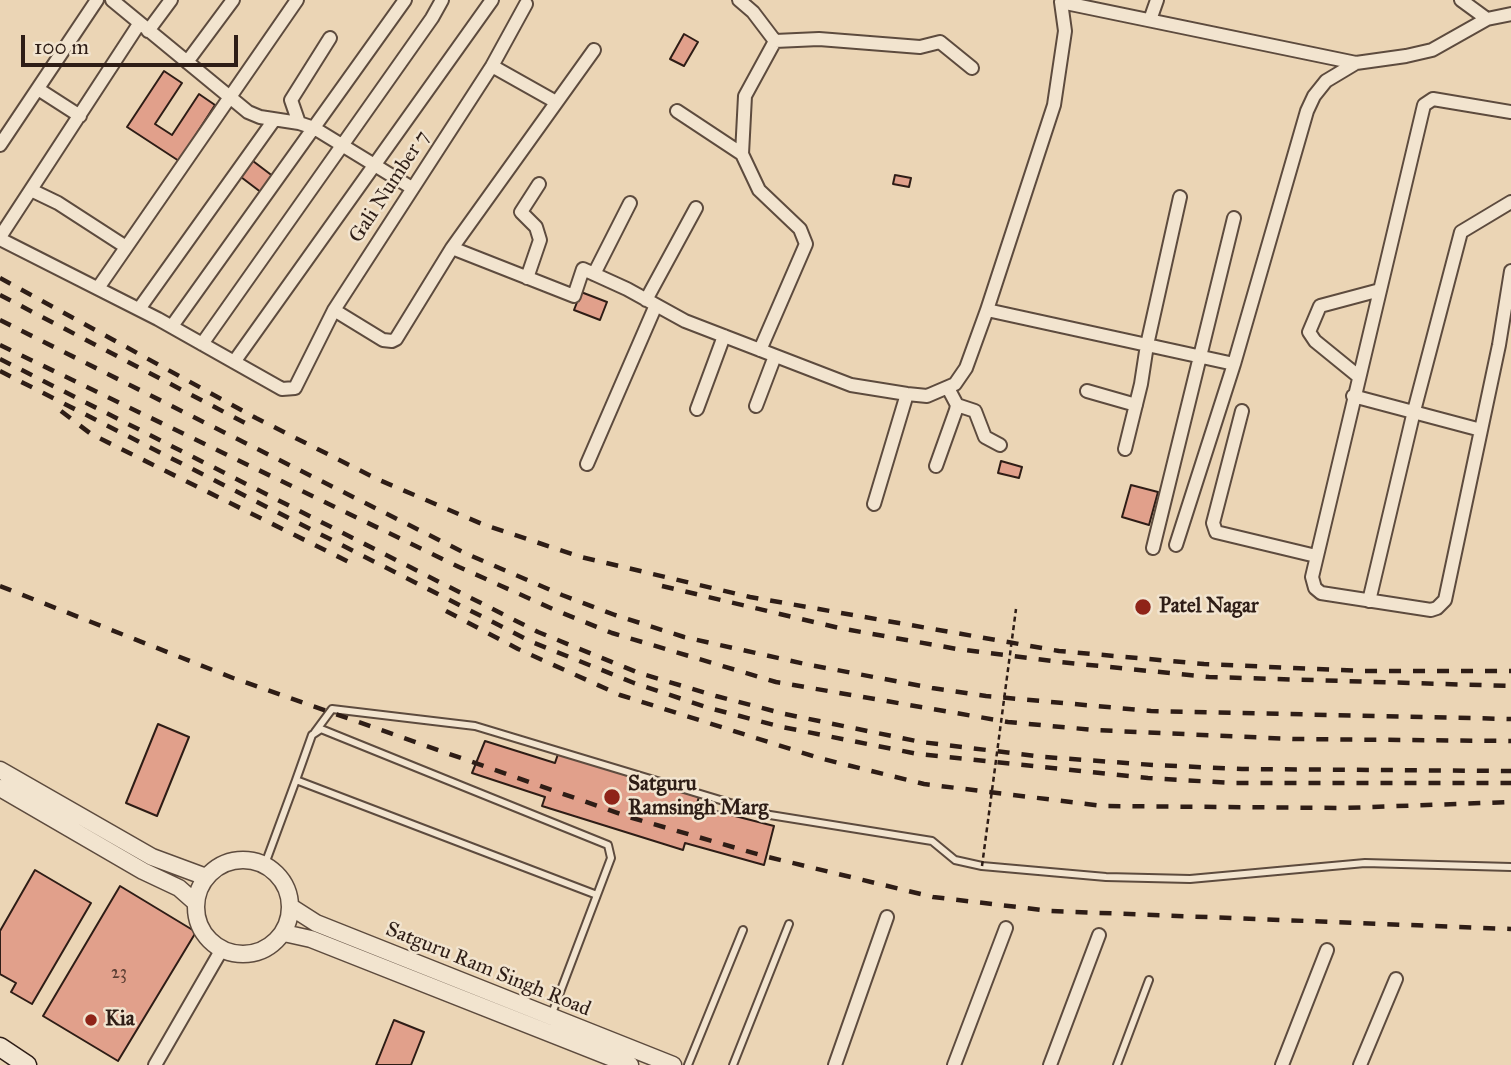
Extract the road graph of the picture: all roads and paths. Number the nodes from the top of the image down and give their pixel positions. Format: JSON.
{"nodes":[{"id":1,"x":97,"y":0,"type":"edge"},
{"id":2,"x":112,"y":0,"type":"edge"},
{"id":3,"x":171,"y":0,"type":"edge"},
{"id":4,"x":233,"y":0,"type":"edge"},
{"id":5,"x":296,"y":0,"type":"edge"},
{"id":6,"x":405,"y":0,"type":"edge"},
{"id":7,"x":442,"y":0,"type":"edge"},
{"id":8,"x":492,"y":0,"type":"edge"},
{"id":9,"x":739,"y":0,"type":"edge"},
{"id":10,"x":1157,"y":0,"type":"edge"},
{"id":11,"x":1461,"y":0,"type":"edge"},
{"id":12,"x":1060,"y":1,"type":"edge"},
{"id":13,"x":526,"y":4,"type":"dead end"},
{"id":14,"x":1511,"y":14,"type":"edge"},
{"id":15,"x":1487,"y":19,"type":"junction"},
{"id":16,"x":1150,"y":20,"type":"junction"},
{"id":17,"x":144,"y":27,"type":"junction"},
{"id":18,"x":330,"y":38,"type":"dead end"},
{"id":19,"x":775,"y":41,"type":"junction"},
{"id":20,"x":594,"y":50,"type":"dead end"},
{"id":21,"x":187,"y":62,"type":"junction"},
{"id":22,"x":1356,"y":63,"type":"junction"},
{"id":23,"x":492,"y":66,"type":"junction"},
{"id":24,"x":972,"y":68,"type":"dead end"},
{"id":25,"x":38,"y":89,"type":"junction"},
{"id":26,"x":229,"y":97,"type":"junction"},
{"id":27,"x":556,"y":102,"type":"junction"},
{"id":28,"x":677,"y":111,"type":"dead end"},
{"id":29,"x":1511,"y":112,"type":"edge"},
{"id":30,"x":80,"y":116,"type":"junction"},
{"id":31,"x":274,"y":120,"type":"junction"},
{"id":32,"x":299,"y":123,"type":"junction"},
{"id":33,"x":314,"y":128,"type":"junction"},
{"id":34,"x":0,"y":145,"type":"edge"},
{"id":35,"x":341,"y":145,"type":"junction"},
{"id":36,"x":743,"y":154,"type":"junction"},
{"id":37,"x":374,"y":165,"type":"junction"},
{"id":38,"x":539,"y":184,"type":"dead end"},
{"id":39,"x":412,"y":188,"type":"junction"},
{"id":40,"x":31,"y":190,"type":"junction"},
{"id":41,"x":1180,"y":197,"type":"dead end"},
{"id":42,"x":1511,"y":202,"type":"edge"},
{"id":43,"x":630,"y":203,"type":"dead end"},
{"id":44,"x":696,"y":208,"type":"dead end"},
{"id":45,"x":1234,"y":218,"type":"dead end"},
{"id":46,"x":0,"y":238,"type":"edge"},
{"id":47,"x":126,"y":247,"type":"junction"},
{"id":48,"x":452,"y":248,"type":"junction"},
{"id":49,"x":1511,"y":271,"type":"edge"},
{"id":50,"x":594,"y":274,"type":"junction"},
{"id":51,"x":527,"y":278,"type":"junction"},
{"id":52,"x":98,"y":288,"type":"junction"},
{"id":53,"x":1380,"y":290,"type":"junction"},
{"id":54,"x":651,"y":303,"type":"junction"},
{"id":55,"x":139,"y":309,"type":"junction"},
{"id":56,"x":334,"y":310,"type":"junction"},
{"id":57,"x":987,"y":310,"type":"junction"},
{"id":58,"x":172,"y":326,"type":"junction"},
{"id":59,"x":724,"y":336,"type":"junction"},
{"id":60,"x":202,"y":344,"type":"junction"},
{"id":61,"x":1147,"y":345,"type":"junction"},
{"id":62,"x":760,"y":350,"type":"junction"},
{"id":63,"x":775,"y":356,"type":"junction"},
{"id":64,"x":1201,"y":357,"type":"junction"},
{"id":65,"x":234,"y":362,"type":"junction"},
{"id":66,"x":1234,"y":364,"type":"junction"},
{"id":67,"x":1359,"y":376,"type":"junction"},
{"id":68,"x":948,"y":388,"type":"junction"},
{"id":69,"x":1087,"y":391,"type":"dead end"},
{"id":70,"x":907,"y":394,"type":"junction"},
{"id":71,"x":1353,"y":396,"type":"junction"},
{"id":72,"x":957,"y":405,"type":"junction"},
{"id":73,"x":1136,"y":405,"type":"junction"},
{"id":74,"x":756,"y":406,"type":"dead end"},
{"id":75,"x":697,"y":410,"type":"dead end"},
{"id":76,"x":1242,"y":411,"type":"dead end"},
{"id":77,"x":1414,"y":411,"type":"junction"},
{"id":78,"x":1480,"y":430,"type":"junction"},
{"id":79,"x":1000,"y":444,"type":"dead end"},
{"id":80,"x":1125,"y":449,"type":"dead end"},
{"id":81,"x":587,"y":464,"type":"dead end"},
{"id":82,"x":936,"y":466,"type":"dead end"},
{"id":83,"x":874,"y":504,"type":"dead end"},
{"id":84,"x":1176,"y":545,"type":"dead end"},
{"id":85,"x":1153,"y":548,"type":"dead end"},
{"id":86,"x":1316,"y":556,"type":"junction"},
{"id":87,"x":1369,"y":601,"type":"junction"},
{"id":88,"x":1016,"y":609,"type":"dead end"},
{"id":89,"x":315,"y":732,"type":"junction"},
{"id":90,"x":0,"y":770,"type":"edge"},
{"id":91,"x":296,"y":780,"type":"junction"},
{"id":92,"x":0,"y":788,"type":"edge"},
{"id":93,"x":265,"y":864,"type":"junction"},
{"id":94,"x":982,"y":866,"type":"junction"},
{"id":95,"x":1511,"y":867,"type":"edge"},
{"id":96,"x":206,"y":877,"type":"junction"},
{"id":97,"x":597,"y":895,"type":"junction"},
{"id":98,"x":195,"y":903,"type":"junction"},
{"id":99,"x":291,"y":907,"type":"junction"},
{"id":100,"x":887,"y":917,"type":"dead end"},
{"id":101,"x":789,"y":924,"type":"dead end"},
{"id":102,"x":1006,"y":928,"type":"dead end"},
{"id":103,"x":743,"y":930,"type":"dead end"},
{"id":104,"x":284,"y":933,"type":"junction"},
{"id":105,"x":1100,"y":935,"type":"dead end"},
{"id":106,"x":222,"y":949,"type":"junction"},
{"id":107,"x":1327,"y":950,"type":"dead end"},
{"id":108,"x":1396,"y":979,"type":"dead end"},
{"id":109,"x":1149,"y":981,"type":"dead end"},
{"id":110,"x":550,"y":1018,"type":"junction"},
{"id":111,"x":0,"y":1047,"type":"edge"},
{"id":112,"x":27,"y":1065,"type":"edge"},
{"id":113,"x":155,"y":1065,"type":"edge"},
{"id":114,"x":630,"y":1065,"type":"edge"},
{"id":115,"x":673,"y":1065,"type":"edge"},
{"id":116,"x":688,"y":1065,"type":"edge"},
{"id":117,"x":733,"y":1065,"type":"edge"},
{"id":118,"x":835,"y":1065,"type":"edge"},
{"id":119,"x":954,"y":1065,"type":"edge"},
{"id":120,"x":1050,"y":1065,"type":"edge"},
{"id":121,"x":1117,"y":1065,"type":"edge"},
{"id":122,"x":1282,"y":1065,"type":"edge"},
{"id":123,"x":1360,"y":1065,"type":"edge"}],
"edges":[{"from":1,"to":25,"type":"street"},
{"from":2,"to":17,"type":"street"},
{"from":3,"to":17,"type":"street"},
{"from":4,"to":21,"type":"street"},
{"from":5,"to":26,"type":"street"},
{"from":6,"to":33,"type":"street"},
{"from":7,"to":35,"type":"street"},
{"from":8,"to":37,"type":"street"},
{"from":9,"to":19,"type":"street"},
{"from":10,"to":16,"type":"street"},
{"from":11,"to":15,"type":"street"},
{"from":12,"to":16,"type":"street"},
{"from":12,"to":57,"type":"street"},
{"from":13,"to":23,"type":"street","name":"Gali Number 7"},
{"from":14,"to":15,"type":"street"},
{"from":15,"to":22,"type":"street"},
{"from":16,"to":22,"type":"street"},
{"from":17,"to":21,"type":"street"},
{"from":17,"to":30,"type":"street"},
{"from":18,"to":32,"type":"street"},
{"from":19,"to":24,"type":"street"},
{"from":19,"to":36,"type":"street"},
{"from":20,"to":27,"type":"street"},
{"from":21,"to":26,"type":"street"},
{"from":22,"to":66,"type":"street"},
{"from":23,"to":27,"type":"street"},
{"from":23,"to":39,"type":"street","name":"Gali Number 7"},
{"from":25,"to":30,"type":"street"},
{"from":25,"to":34,"type":"street"},
{"from":26,"to":31,"type":"street"},
{"from":26,"to":47,"type":"street"},
{"from":27,"to":48,"type":"street"},
{"from":28,"to":36,"type":"street"},
{"from":29,"to":53,"type":"street"},
{"from":30,"to":40,"type":"street"},
{"from":31,"to":32,"type":"street"},
{"from":31,"to":55,"type":"street"},
{"from":32,"to":33,"type":"street"},
{"from":33,"to":35,"type":"street"},
{"from":33,"to":58,"type":"street"},
{"from":35,"to":37,"type":"street"},
{"from":35,"to":60,"type":"street"},
{"from":36,"to":62,"type":"street"},
{"from":37,"to":39,"type":"street"},
{"from":37,"to":65,"type":"street"},
{"from":38,"to":51,"type":"street"},
{"from":39,"to":56,"type":"street","name":"Gali Number 7"},
{"from":40,"to":46,"type":"street"},
{"from":40,"to":47,"type":"street"},
{"from":41,"to":61,"type":"street"},
{"from":42,"to":77,"type":"street"},
{"from":43,"to":50,"type":"street"},
{"from":44,"to":54,"type":"street"},
{"from":45,"to":64,"type":"street"},
{"from":46,"to":52,"type":"street"},
{"from":47,"to":52,"type":"street"},
{"from":48,"to":51,"type":"street"},
{"from":48,"to":56,"type":"street"},
{"from":49,"to":78,"type":"street"},
{"from":50,"to":51,"type":"street"},
{"from":50,"to":54,"type":"street"},
{"from":52,"to":55,"type":"street"},
{"from":53,"to":67,"type":"street"},
{"from":53,"to":67,"type":"street"},
{"from":54,"to":59,"type":"street"},
{"from":54,"to":81,"type":"street"},
{"from":55,"to":58,"type":"street"},
{"from":56,"to":65,"type":"street","name":"Gali Number 7"},
{"from":57,"to":61,"type":"street"},
{"from":57,"to":68,"type":"street"},
{"from":58,"to":60,"type":"street"},
{"from":59,"to":62,"type":"street"},
{"from":59,"to":75,"type":"street"},
{"from":60,"to":65,"type":"street"},
{"from":61,"to":64,"type":"street"},
{"from":61,"to":73,"type":"street"},
{"from":62,"to":63,"type":"street"},
{"from":63,"to":70,"type":"street"},
{"from":63,"to":74,"type":"street"},
{"from":64,"to":66,"type":"street"},
{"from":64,"to":85,"type":"street"},
{"from":66,"to":84,"type":"street"},
{"from":67,"to":71,"type":"street"},
{"from":68,"to":70,"type":"street"},
{"from":68,"to":72,"type":"street"},
{"from":69,"to":73,"type":"street"},
{"from":70,"to":83,"type":"street"},
{"from":71,"to":77,"type":"street"},
{"from":71,"to":86,"type":"street"},
{"from":72,"to":79,"type":"street"},
{"from":72,"to":82,"type":"street"},
{"from":73,"to":80,"type":"street"},
{"from":76,"to":86,"type":"street"},
{"from":77,"to":78,"type":"street"},
{"from":77,"to":87,"type":"street"},
{"from":78,"to":87,"type":"street"},
{"from":86,"to":87,"type":"street"},
{"from":88,"to":94,"type":"path","bridge":true},
{"from":89,"to":91,"type":"lane"},
{"from":89,"to":94,"type":"lane"},
{"from":89,"to":97,"type":"lane"},
{"from":90,"to":96,"type":"street"},
{"from":91,"to":93,"type":"lane"},
{"from":91,"to":97,"type":"lane"},
{"from":92,"to":98,"type":"street"},
{"from":93,"to":96,"type":"street"},
{"from":93,"to":99,"type":"street"},
{"from":94,"to":95,"type":"lane"},
{"from":96,"to":98,"type":"street"},
{"from":97,"to":110,"type":"lane"},
{"from":98,"to":106,"type":"street"},
{"from":99,"to":104,"type":"street"},
{"from":99,"to":110,"type":"street","name":"Satguru Ram Singh Road"},
{"from":100,"to":118,"type":"street"},
{"from":101,"to":117,"type":"lane"},
{"from":102,"to":119,"type":"street"},
{"from":103,"to":116,"type":"lane"},
{"from":104,"to":106,"type":"street"},
{"from":104,"to":114,"type":"street","name":"Satguru Ram Singh Road"},
{"from":105,"to":120,"type":"street"},
{"from":106,"to":113,"type":"street"},
{"from":107,"to":122,"type":"street"},
{"from":108,"to":123,"type":"street"},
{"from":109,"to":121,"type":"lane"},
{"from":110,"to":115,"type":"street","name":"Satguru Ram Singh Road"},
{"from":111,"to":112,"type":"main road"}]}
